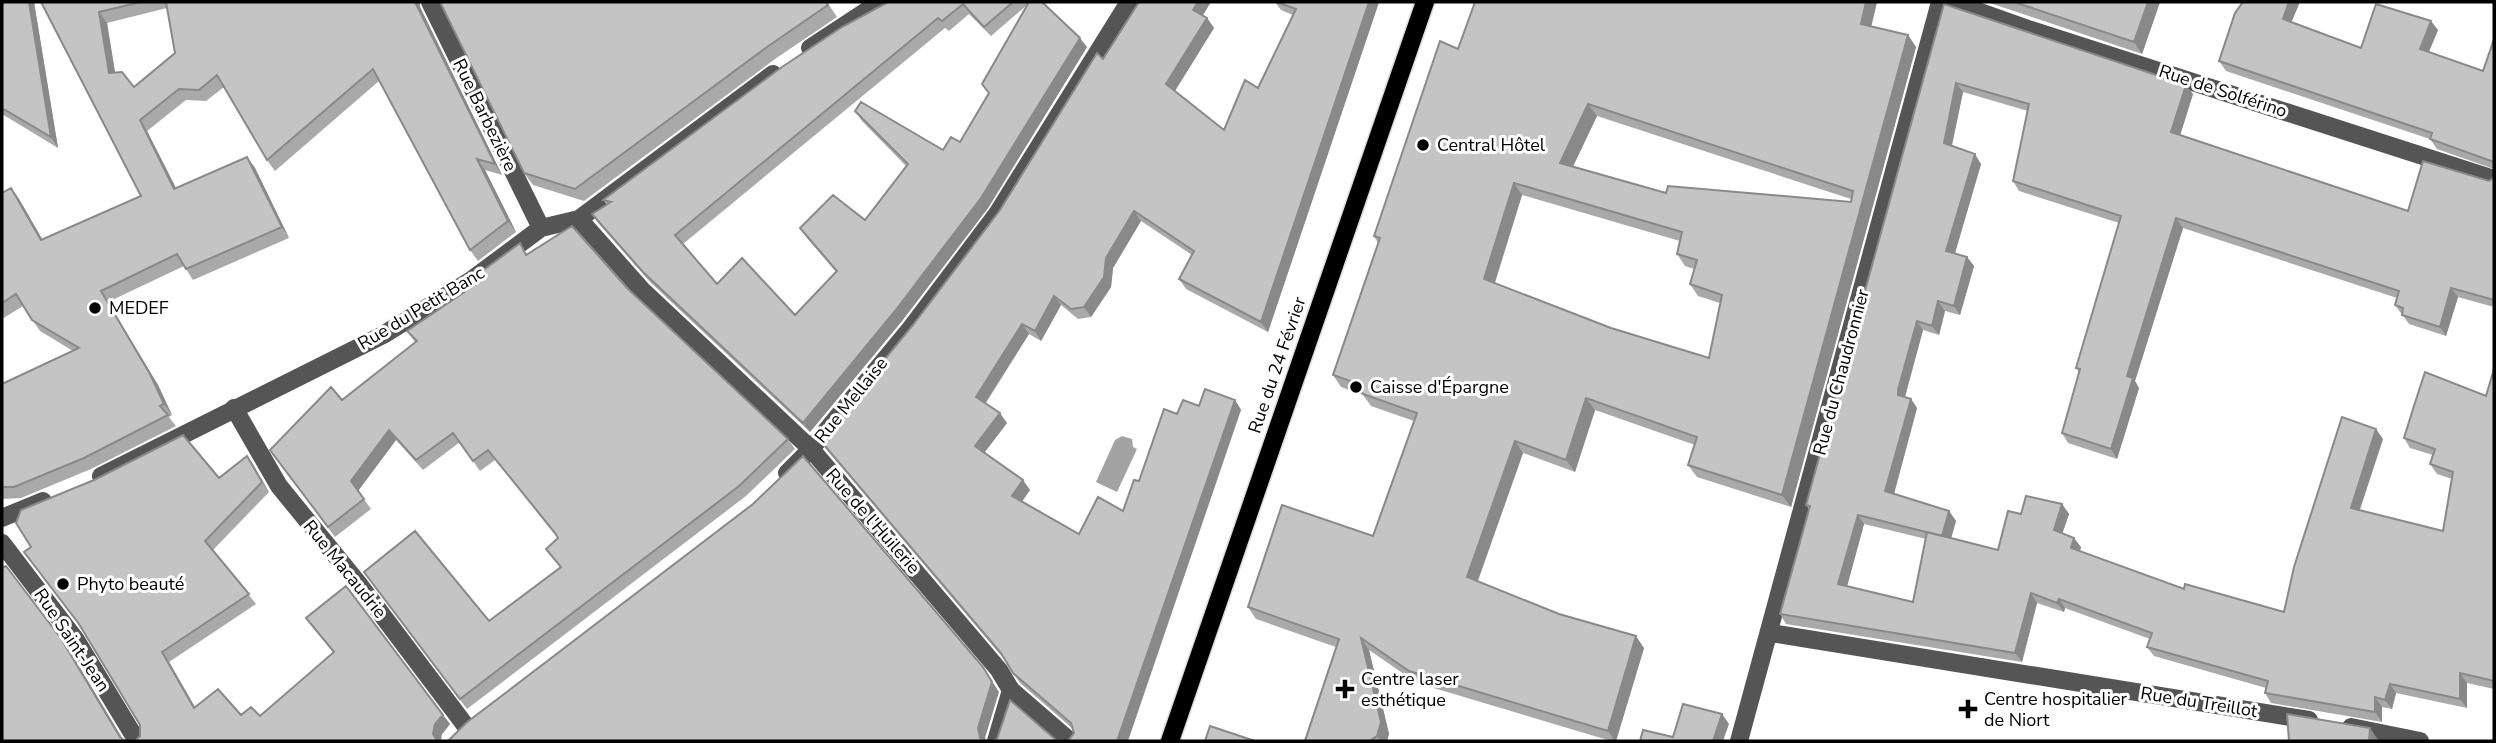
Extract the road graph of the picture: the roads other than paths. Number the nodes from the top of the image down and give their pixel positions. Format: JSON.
{"nodes":[{"id":1,"x":430,"y":2,"type":"edge"},
{"id":2,"x":880,"y":2,"type":"edge"},
{"id":3,"x":1129,"y":2,"type":"edge"},
{"id":4,"x":1425,"y":2,"type":"edge"},
{"id":5,"x":1940,"y":2,"type":"edge"},
{"id":6,"x":1952,"y":2,"type":"edge"},
{"id":7,"x":2494,"y":179,"type":"edge"},
{"id":8,"x":579,"y":219,"type":"junction"},
{"id":9,"x":541,"y":228,"type":"junction"},
{"id":10,"x":234,"y":408,"type":"junction"},
{"id":11,"x":811,"y":449,"type":"junction"},
{"id":12,"x":84,"y":484,"type":"edge"},
{"id":13,"x":770,"y":488,"type":"edge"},
{"id":14,"x":61,"y":494,"type":"edge"},
{"id":15,"x":2,"y":518,"type":"edge"},
{"id":16,"x":4,"y":551,"type":"edge"},
{"id":17,"x":1770,"y":634,"type":"junction"},
{"id":18,"x":1011,"y":690,"type":"junction"},
{"id":19,"x":137,"y":741,"type":"edge"},
{"id":20,"x":451,"y":741,"type":"edge"},
{"id":21,"x":996,"y":741,"type":"edge"},
{"id":22,"x":1070,"y":741,"type":"edge"},
{"id":23,"x":1170,"y":741,"type":"edge"},
{"id":24,"x":1739,"y":741,"type":"edge"},
{"id":25,"x":2420,"y":741,"type":"edge"}],
"edges":[{"from":1,"to":9,"type":"street","name":"Rue Barbezière"},
{"from":2,"to":8,"type":"street","name":"Rue du Petit Banc"},
{"from":3,"to":11,"type":"street","name":"Rue Mellaise"},
{"from":4,"to":23,"type":"main road","name":"Rue du 24 Février"},
{"from":5,"to":17,"type":"street","name":"Rue du Chaudronnier"},
{"from":6,"to":7,"type":"street","name":"Rue de Solférino"},
{"from":8,"to":9,"type":"street","name":"Rue du Petit Banc"},
{"from":8,"to":11,"type":"street","name":"Rue de l'Huilerie"},
{"from":9,"to":10,"type":"street","name":"Rue du Petit Banc"},
{"from":10,"to":12,"type":"street","name":"Rue du Petit Banc"},
{"from":10,"to":20,"type":"street","name":"Rue Macaudrie"},
{"from":11,"to":13,"type":"street","name":"Rue Mellaise"},
{"from":11,"to":18,"type":"street","name":"Rue de l'Huilerie"},
{"from":14,"to":15,"type":"street"},
{"from":16,"to":19,"type":"street","name":"Rue Saint-Jean"},
{"from":17,"to":24,"type":"street","name":"Rue du Chaudronnier"},
{"from":17,"to":25,"type":"street","name":"Rue du Treillot"},
{"from":18,"to":21,"type":"street"},
{"from":18,"to":22,"type":"street","name":"Rue de l'Huilerie"}]}
